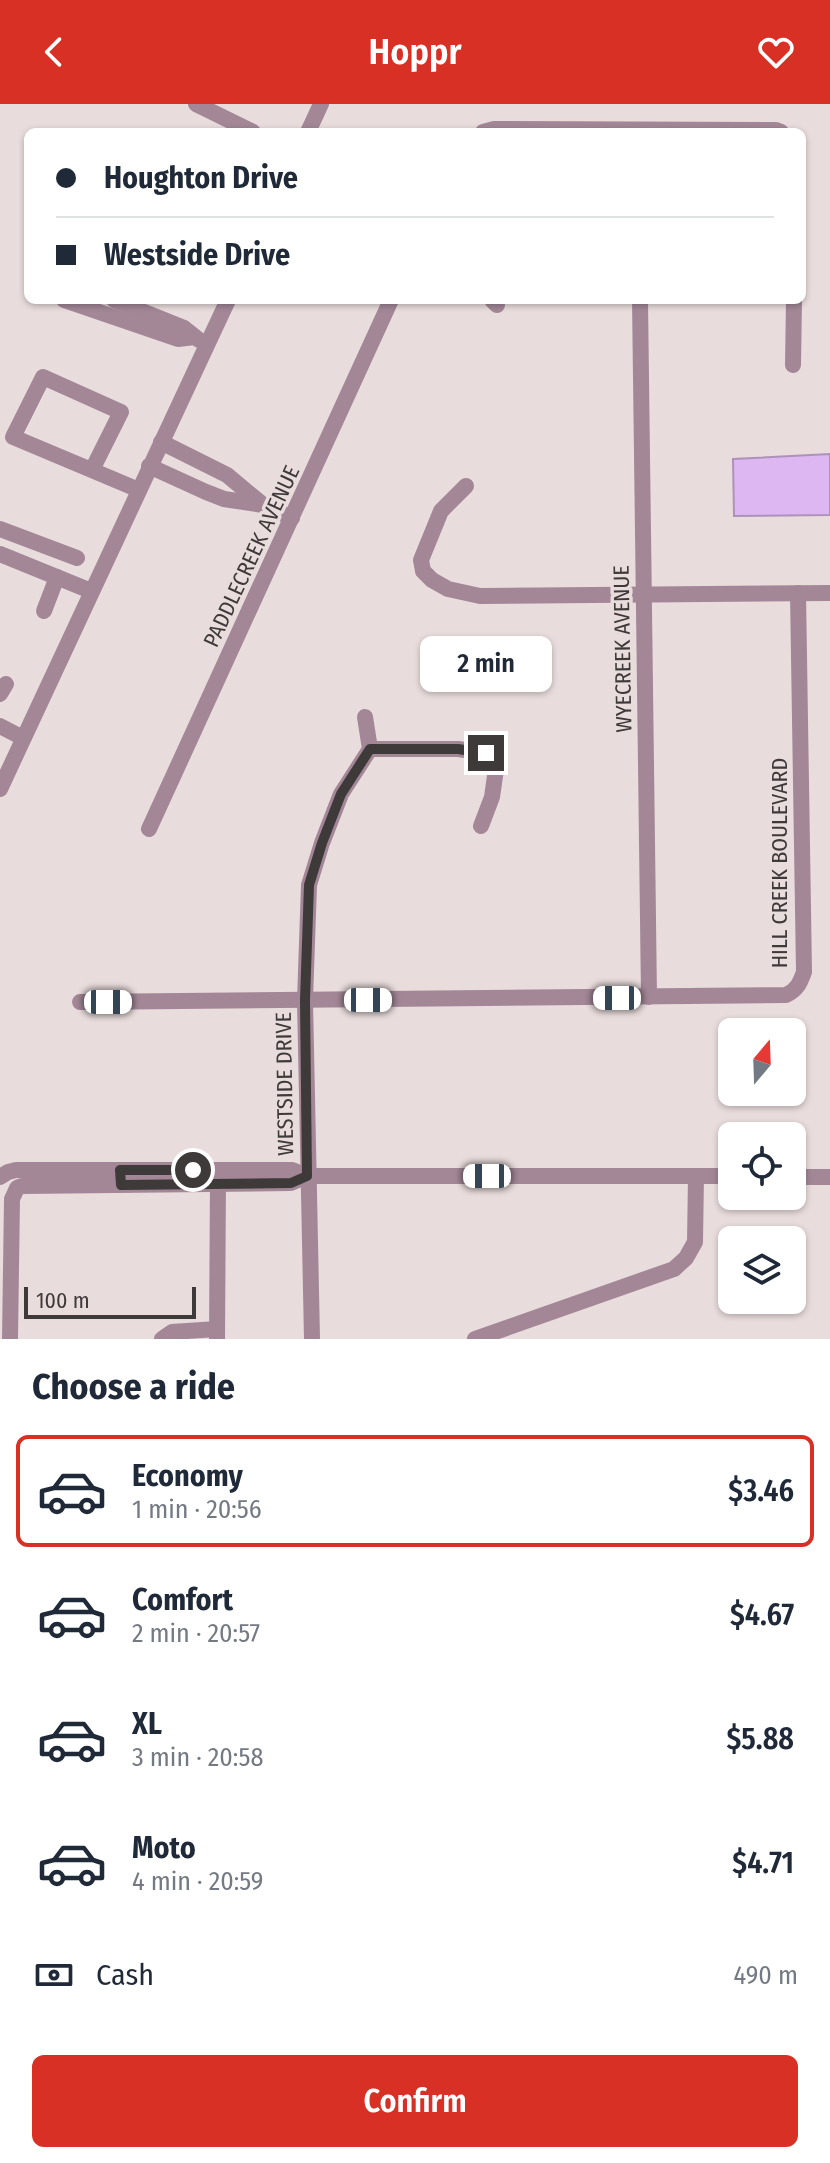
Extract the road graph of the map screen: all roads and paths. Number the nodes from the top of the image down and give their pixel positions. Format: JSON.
{"nodes":[{"id":1,"x":196,"y":104,"type":"edge"},
{"id":2,"x":321,"y":104,"type":"edge"},
{"id":3,"x":245,"y":128,"type":"edge"},
{"id":4,"x":310,"y":128,"type":"edge"},
{"id":5,"x":76,"y":304,"type":"edge"},
{"id":6,"x":124,"y":304,"type":"edge"},
{"id":7,"x":225,"y":304,"type":"edge"},
{"id":8,"x":389,"y":304,"type":"edge"},
{"id":9,"x":640,"y":304,"type":"edge"},
{"id":10,"x":794,"y":304,"type":"edge"},
{"id":11,"x":200,"y":341,"type":"junction"},
{"id":12,"x":793,"y":365,"type":"dead end"},
{"id":13,"x":161,"y":442,"type":"junction"},
{"id":14,"x":149,"y":466,"type":"junction"},
{"id":15,"x":92,"y":470,"type":"junction"},
{"id":16,"x":466,"y":486,"type":"dead end"},
{"id":17,"x":139,"y":490,"type":"junction"},
{"id":18,"x":263,"y":505,"type":"junction"},
{"id":19,"x":292,"y":518,"type":"junction"},
{"id":20,"x":0,"y":529,"type":"edge"},
{"id":21,"x":0,"y":554,"type":"edge"},
{"id":22,"x":77,"y":558,"type":"dead end"},
{"id":23,"x":57,"y":577,"type":"junction"},
{"id":24,"x":91,"y":591,"type":"junction"},
{"id":25,"x":644,"y":593,"type":"junction"},
{"id":26,"x":798,"y":593,"type":"junction"},
{"id":27,"x":830,"y":593,"type":"edge"},
{"id":28,"x":44,"y":611,"type":"dead end"},
{"id":29,"x":365,"y":717,"type":"dead end"},
{"id":30,"x":0,"y":726,"type":"edge"},
{"id":31,"x":23,"y":738,"type":"junction"},
{"id":32,"x":370,"y":749,"type":"junction"},
{"id":33,"x":6,"y":758,"type":"edge"},
{"id":34,"x":0,"y":789,"type":"edge"},
{"id":35,"x":481,"y":826,"type":"dead end"},
{"id":36,"x":149,"y":829,"type":"dead end"},
{"id":37,"x":649,"y":997,"type":"junction"},
{"id":38,"x":305,"y":1000,"type":"junction"},
{"id":39,"x":80,"y":1002,"type":"dead end"},
{"id":40,"x":0,"y":1176,"type":"edge"},
{"id":41,"x":307,"y":1176,"type":"junction"},
{"id":42,"x":696,"y":1176,"type":"junction"},
{"id":43,"x":718,"y":1176,"type":"edge"},
{"id":44,"x":218,"y":1177,"type":"junction"},
{"id":45,"x":806,"y":1177,"type":"edge"},
{"id":46,"x":830,"y":1177,"type":"edge"},
{"id":47,"x":121,"y":1178,"type":"junction"},
{"id":48,"x":15,"y":1192,"type":"junction"},
{"id":49,"x":5,"y":1286,"type":"edge"},
{"id":50,"x":217,"y":1334,"type":"edge"},
{"id":51,"x":10,"y":1339,"type":"edge"},
{"id":52,"x":162,"y":1339,"type":"edge"},
{"id":53,"x":312,"y":1339,"type":"edge"},
{"id":54,"x":475,"y":1339,"type":"edge"}],
"edges":[{"from":1,"to":3,"type":"street"},
{"from":2,"to":4,"type":"street"},
{"from":5,"to":11,"type":"street"},
{"from":6,"to":11,"type":"street"},
{"from":7,"to":11,"type":"street"},
{"from":8,"to":19,"type":"street","name":"PADDLECREEK AVENUE"},
{"from":9,"to":25,"type":"street","name":"WYECREEK AVENUE"},
{"from":10,"to":12,"type":"street"},
{"from":11,"to":13,"type":"street"},
{"from":13,"to":14,"type":"street"},
{"from":13,"to":18,"type":"street"},
{"from":14,"to":17,"type":"street"},
{"from":14,"to":18,"type":"street"},
{"from":15,"to":15,"type":"street"},
{"from":15,"to":17,"type":"street"},
{"from":16,"to":25,"type":"street"},
{"from":17,"to":24,"type":"street"},
{"from":18,"to":19,"type":"street"},
{"from":19,"to":36,"type":"street","name":"PADDLECREEK AVENUE"},
{"from":20,"to":22,"type":"street"},
{"from":21,"to":23,"type":"street"},
{"from":23,"to":24,"type":"street"},
{"from":23,"to":28,"type":"street"},
{"from":24,"to":31,"type":"street"},
{"from":25,"to":26,"type":"street"},
{"from":25,"to":37,"type":"street","name":"WYECREEK AVENUE"},
{"from":26,"to":27,"type":"street"},
{"from":26,"to":37,"type":"street","name":"HILL CREEK BOULEVARD"},
{"from":29,"to":32,"type":"street"},
{"from":30,"to":31,"type":"street"},
{"from":31,"to":33,"type":"street"},
{"from":32,"to":35,"type":"street"},
{"from":32,"to":38,"type":"street","name":"WESTSIDE DRIVE"},
{"from":33,"to":34,"type":"street"},
{"from":37,"to":38,"type":"street","name":"HILL CREEK BOULEVARD"},
{"from":38,"to":39,"type":"street","name":"HILL CREEK BOULEVARD"},
{"from":38,"to":41,"type":"street","name":"WESTSIDE DRIVE"},
{"from":40,"to":47,"type":"street"},
{"from":40,"to":48,"type":"street"},
{"from":41,"to":42,"type":"street"},
{"from":41,"to":44,"type":"street"},
{"from":41,"to":53,"type":"street","name":"WESTSIDE DRIVE"},
{"from":42,"to":43,"type":"street"},
{"from":42,"to":54,"type":"street"},
{"from":44,"to":47,"type":"street"},
{"from":44,"to":50,"type":"street"},
{"from":45,"to":46,"type":"street"},
{"from":47,"to":48,"type":"street"},
{"from":48,"to":49,"type":"street"},
{"from":49,"to":51,"type":"street"},
{"from":50,"to":52,"type":"street"}]}
